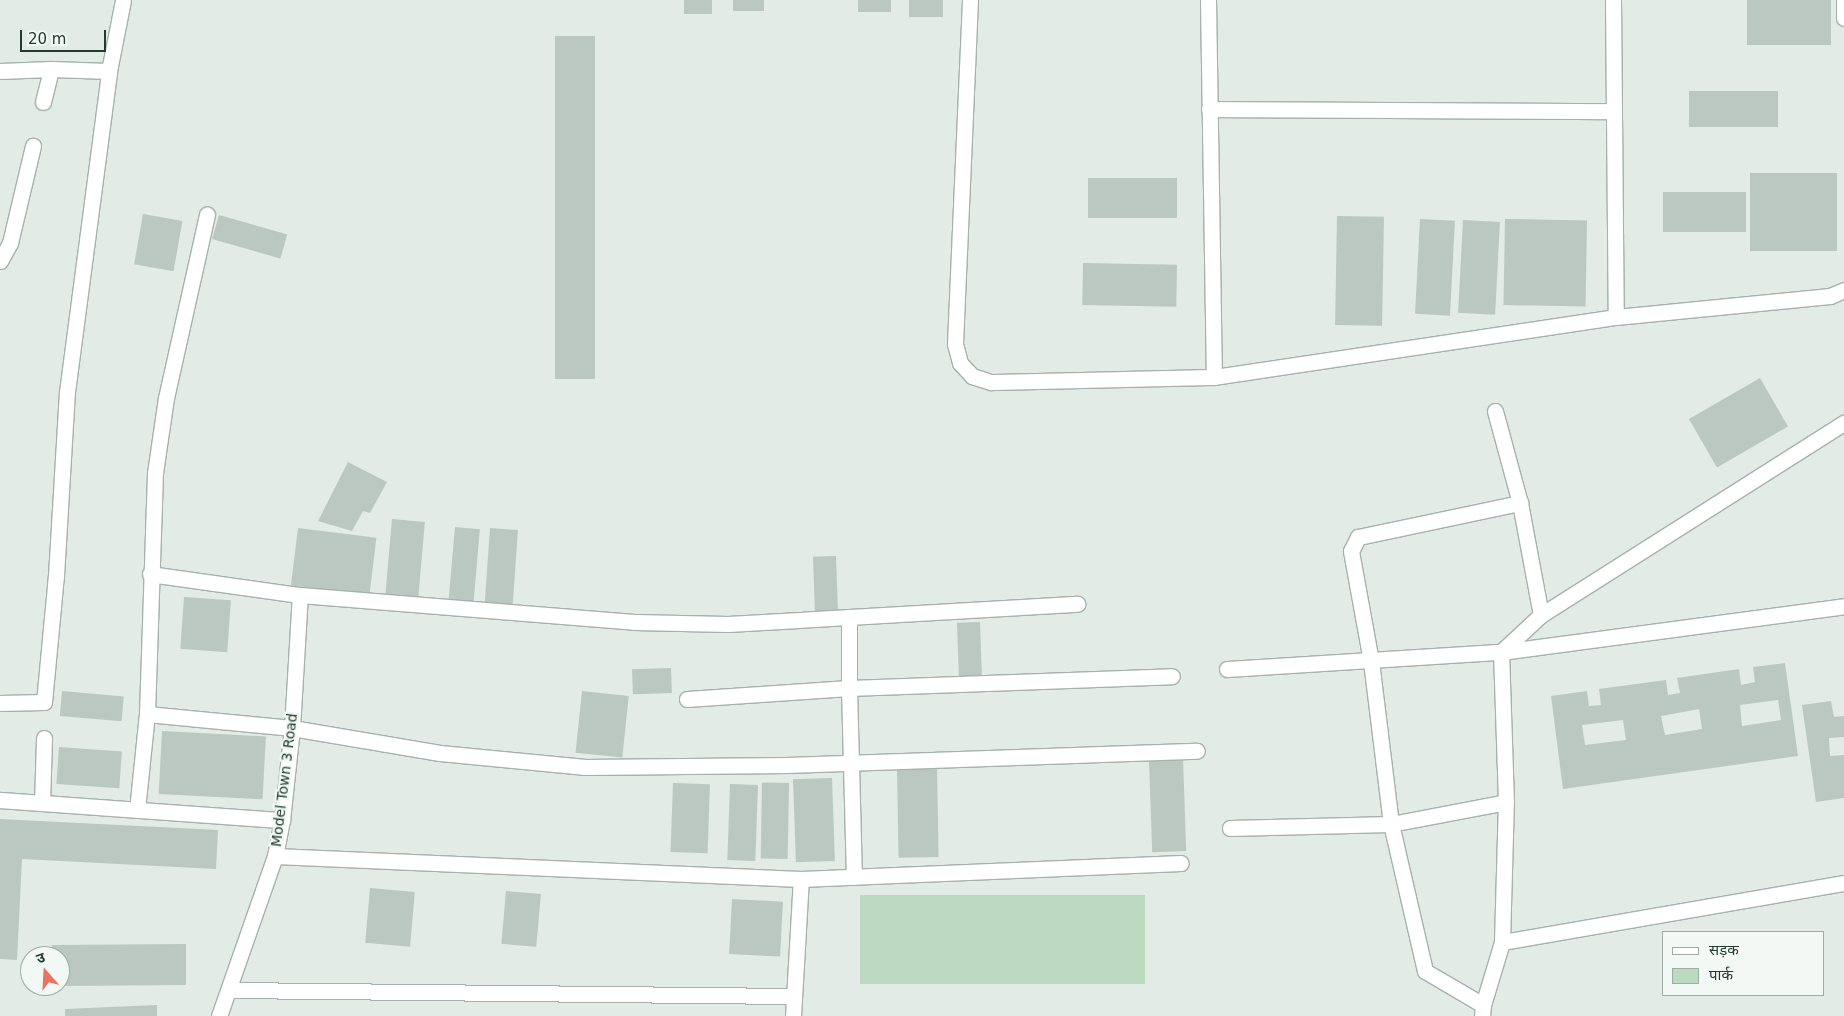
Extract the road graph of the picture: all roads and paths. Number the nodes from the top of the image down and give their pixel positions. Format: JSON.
{"nodes":[{"id":1,"x":123,"y":0,"type":"edge"},
{"id":2,"x":970,"y":0,"type":"edge"},
{"id":3,"x":1208,"y":0,"type":"edge"},
{"id":4,"x":1613,"y":0,"type":"edge"},
{"id":5,"x":1844,"y":0,"type":"edge"},
{"id":6,"x":1844,"y":18,"type":"edge"},
{"id":7,"x":51,"y":69,"type":"junction"},
{"id":8,"x":0,"y":71,"type":"edge"},
{"id":9,"x":109,"y":71,"type":"junction"},
{"id":10,"x":43,"y":102,"type":"dead end"},
{"id":11,"x":1208,"y":109,"type":"junction"},
{"id":12,"x":1614,"y":111,"type":"junction"},
{"id":13,"x":33,"y":146,"type":"dead end"},
{"id":14,"x":207,"y":215,"type":"dead end"},
{"id":15,"x":0,"y":261,"type":"edge"},
{"id":16,"x":1844,"y":290,"type":"edge"},
{"id":17,"x":1616,"y":317,"type":"junction"},
{"id":18,"x":1214,"y":376,"type":"junction"},
{"id":19,"x":1495,"y":411,"type":"dead end"},
{"id":20,"x":1844,"y":423,"type":"edge"},
{"id":21,"x":1520,"y":503,"type":"junction"},
{"id":22,"x":150,"y":574,"type":"junction"},
{"id":23,"x":300,"y":595,"type":"junction"},
{"id":24,"x":1077,"y":604,"type":"dead end"},
{"id":25,"x":1844,"y":606,"type":"edge"},
{"id":26,"x":1541,"y":615,"type":"junction"},
{"id":27,"x":849,"y":617,"type":"junction"},
{"id":28,"x":1501,"y":652,"type":"junction"},
{"id":29,"x":1372,"y":661,"type":"junction"},
{"id":30,"x":1227,"y":669,"type":"dead end"},
{"id":31,"x":1172,"y":676,"type":"dead end"},
{"id":32,"x":849,"y":688,"type":"junction"},
{"id":33,"x":686,"y":699,"type":"dead end"},
{"id":34,"x":0,"y":703,"type":"edge"},
{"id":35,"x":147,"y":714,"type":"junction"},
{"id":36,"x":292,"y":728,"type":"junction"},
{"id":37,"x":44,"y":738,"type":"dead end"},
{"id":38,"x":1197,"y":751,"type":"dead end"},
{"id":39,"x":851,"y":763,"type":"junction"},
{"id":40,"x":0,"y":800,"type":"edge"},
{"id":41,"x":1506,"y":802,"type":"junction"},
{"id":42,"x":42,"y":803,"type":"junction"},
{"id":43,"x":136,"y":810,"type":"junction"},
{"id":44,"x":282,"y":820,"type":"junction"},
{"id":45,"x":1391,"y":824,"type":"junction"},
{"id":46,"x":1230,"y":828,"type":"dead end"},
{"id":47,"x":275,"y":856,"type":"junction"},
{"id":48,"x":1181,"y":863,"type":"dead end"},
{"id":49,"x":854,"y":877,"type":"junction"},
{"id":50,"x":801,"y":879,"type":"junction"},
{"id":51,"x":1844,"y":883,"type":"edge"},
{"id":52,"x":1502,"y":942,"type":"junction"},
{"id":53,"x":229,"y":990,"type":"junction"},
{"id":54,"x":793,"y":996,"type":"junction"},
{"id":55,"x":1483,"y":1010,"type":"edge"},
{"id":56,"x":219,"y":1016,"type":"edge"},
{"id":57,"x":793,"y":1016,"type":"edge"}],
"edges":[{"from":1,"to":9,"type":"street"},
{"from":2,"to":18,"type":"street"},
{"from":3,"to":11,"type":"street"},
{"from":4,"to":12,"type":"street"},
{"from":5,"to":6,"type":"street"},
{"from":7,"to":8,"type":"street"},
{"from":7,"to":9,"type":"street"},
{"from":7,"to":10,"type":"street"},
{"from":9,"to":34,"type":"street"},
{"from":11,"to":12,"type":"street"},
{"from":11,"to":18,"type":"street"},
{"from":12,"to":17,"type":"street"},
{"from":13,"to":15,"type":"street"},
{"from":14,"to":22,"type":"street"},
{"from":16,"to":17,"type":"street"},
{"from":17,"to":18,"type":"street"},
{"from":19,"to":21,"type":"street"},
{"from":20,"to":26,"type":"street"},
{"from":21,"to":26,"type":"street"},
{"from":21,"to":29,"type":"street"},
{"from":22,"to":23,"type":"street"},
{"from":22,"to":35,"type":"street"},
{"from":23,"to":27,"type":"street"},
{"from":23,"to":36,"type":"street","name":"Model Town 3 Road"},
{"from":24,"to":27,"type":"street"},
{"from":25,"to":28,"type":"street"},
{"from":26,"to":28,"type":"street"},
{"from":27,"to":32,"type":"street"},
{"from":28,"to":29,"type":"street"},
{"from":28,"to":41,"type":"street"},
{"from":29,"to":30,"type":"street"},
{"from":29,"to":45,"type":"street"},
{"from":31,"to":32,"type":"street"},
{"from":32,"to":33,"type":"street"},
{"from":32,"to":39,"type":"street"},
{"from":35,"to":36,"type":"street"},
{"from":35,"to":43,"type":"street"},
{"from":36,"to":39,"type":"street"},
{"from":36,"to":44,"type":"street","name":"Model Town 3 Road"},
{"from":37,"to":42,"type":"street"},
{"from":38,"to":39,"type":"street"},
{"from":39,"to":49,"type":"street"},
{"from":40,"to":42,"type":"street"},
{"from":41,"to":45,"type":"street"},
{"from":41,"to":52,"type":"street"},
{"from":42,"to":43,"type":"street"},
{"from":43,"to":44,"type":"street"},
{"from":44,"to":47,"type":"street","name":"Model Town 3 Road"},
{"from":45,"to":46,"type":"street"},
{"from":45,"to":55,"type":"street"},
{"from":47,"to":50,"type":"street"},
{"from":47,"to":53,"type":"street","name":"Model Town 3 Road"},
{"from":48,"to":49,"type":"street"},
{"from":49,"to":50,"type":"street"},
{"from":50,"to":54,"type":"street"},
{"from":51,"to":52,"type":"street"},
{"from":52,"to":55,"type":"street"},
{"from":53,"to":54,"type":"street"},
{"from":53,"to":56,"type":"street","name":"Model Town 3 Road"},
{"from":54,"to":57,"type":"street"}]}
